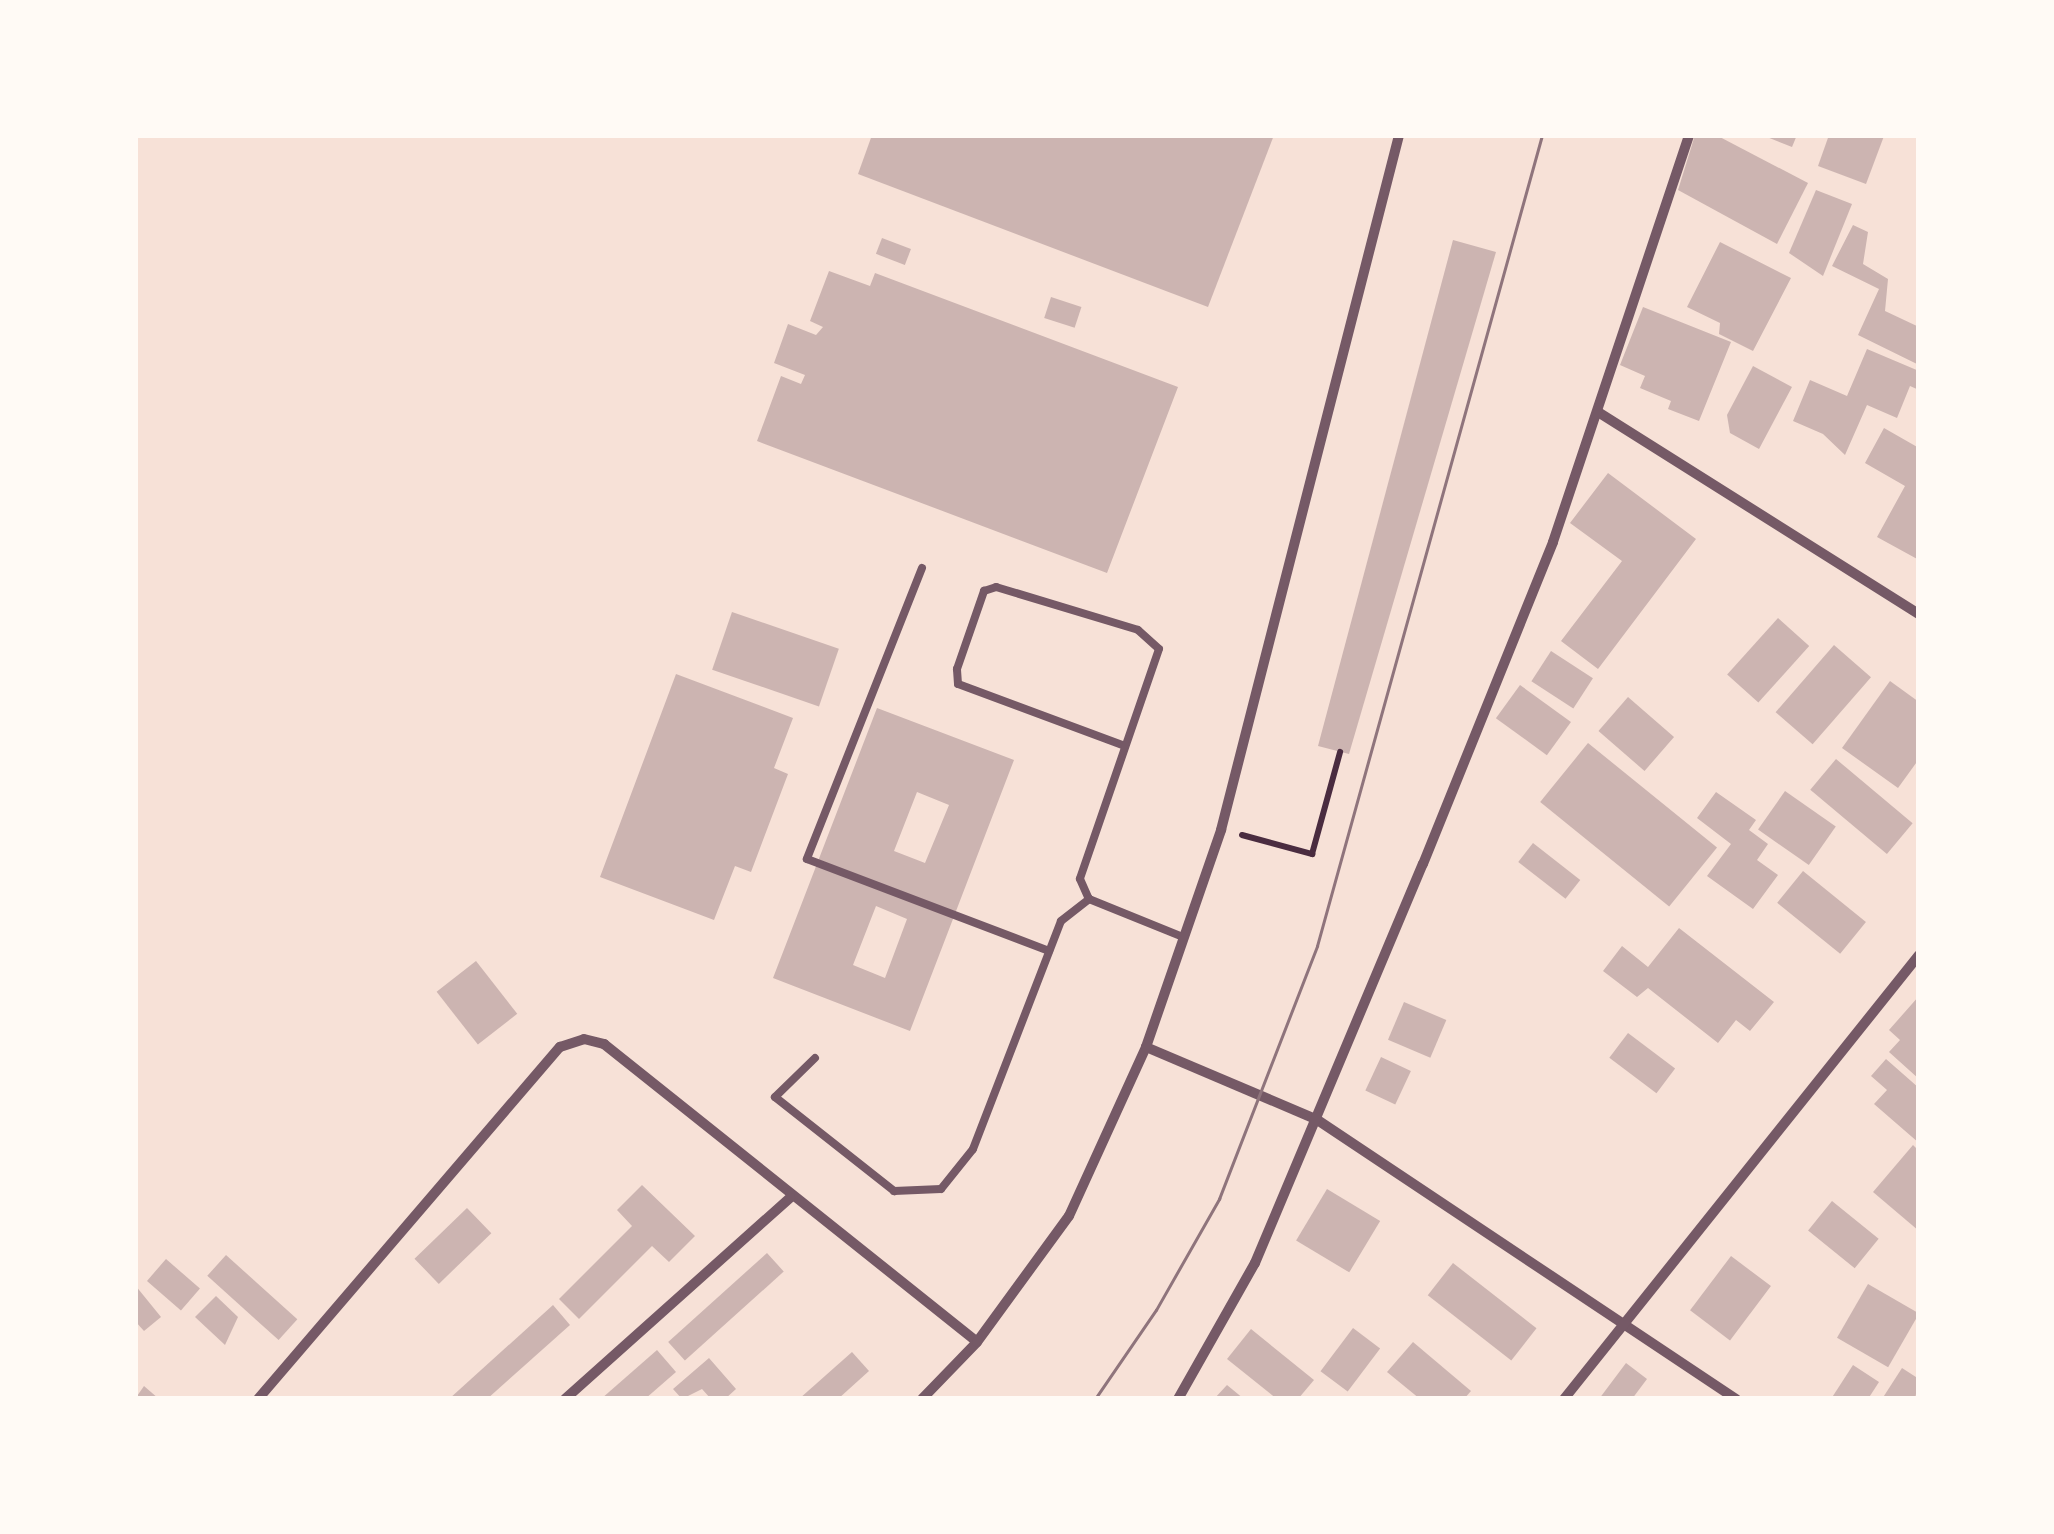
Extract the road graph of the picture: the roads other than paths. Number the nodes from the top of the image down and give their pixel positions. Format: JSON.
{"nodes":[{"id":1,"x":1399,"y":135,"type":"edge"},
{"id":2,"x":1689,"y":135,"type":"edge"},
{"id":3,"x":1598,"y":412,"type":"junction"},
{"id":4,"x":922,"y":568,"type":"dead end"},
{"id":5,"x":1919,"y":614,"type":"edge"},
{"id":6,"x":1124,"y":746,"type":"junction"},
{"id":7,"x":1089,"y":899,"type":"junction"},
{"id":8,"x":1183,"y":937,"type":"junction"},
{"id":9,"x":1050,"y":951,"type":"junction"},
{"id":10,"x":1919,"y":954,"type":"edge"},
{"id":11,"x":1146,"y":1047,"type":"junction"},
{"id":12,"x":815,"y":1058,"type":"dead end"},
{"id":13,"x":1316,"y":1120,"type":"junction"},
{"id":14,"x":790,"y":1198,"type":"junction"},
{"id":15,"x":1626,"y":1324,"type":"junction"},
{"id":16,"x":977,"y":1342,"type":"junction"},
{"id":17,"x":258,"y":1399,"type":"edge"},
{"id":18,"x":565,"y":1399,"type":"edge"},
{"id":19,"x":922,"y":1399,"type":"edge"},
{"id":20,"x":1178,"y":1399,"type":"edge"},
{"id":21,"x":1564,"y":1399,"type":"edge"},
{"id":22,"x":1736,"y":1399,"type":"edge"}],
"edges":[{"from":1,"to":8,"type":"street"},
{"from":2,"to":3,"type":"street"},
{"from":3,"to":5,"type":"street"},
{"from":3,"to":13,"type":"street"},
{"from":4,"to":9,"type":"lane"},
{"from":6,"to":6,"type":"lane"},
{"from":6,"to":7,"type":"lane"},
{"from":7,"to":8,"type":"lane"},
{"from":7,"to":9,"type":"lane"},
{"from":8,"to":11,"type":"street"},
{"from":9,"to":12,"type":"lane"},
{"from":10,"to":15,"type":"street"},
{"from":11,"to":13,"type":"street"},
{"from":11,"to":16,"type":"street"},
{"from":13,"to":15,"type":"street"},
{"from":13,"to":20,"type":"street"},
{"from":14,"to":16,"type":"street"},
{"from":14,"to":17,"type":"street"},
{"from":14,"to":18,"type":"street"},
{"from":15,"to":21,"type":"street"},
{"from":15,"to":22,"type":"street"},
{"from":16,"to":19,"type":"street"}]}
